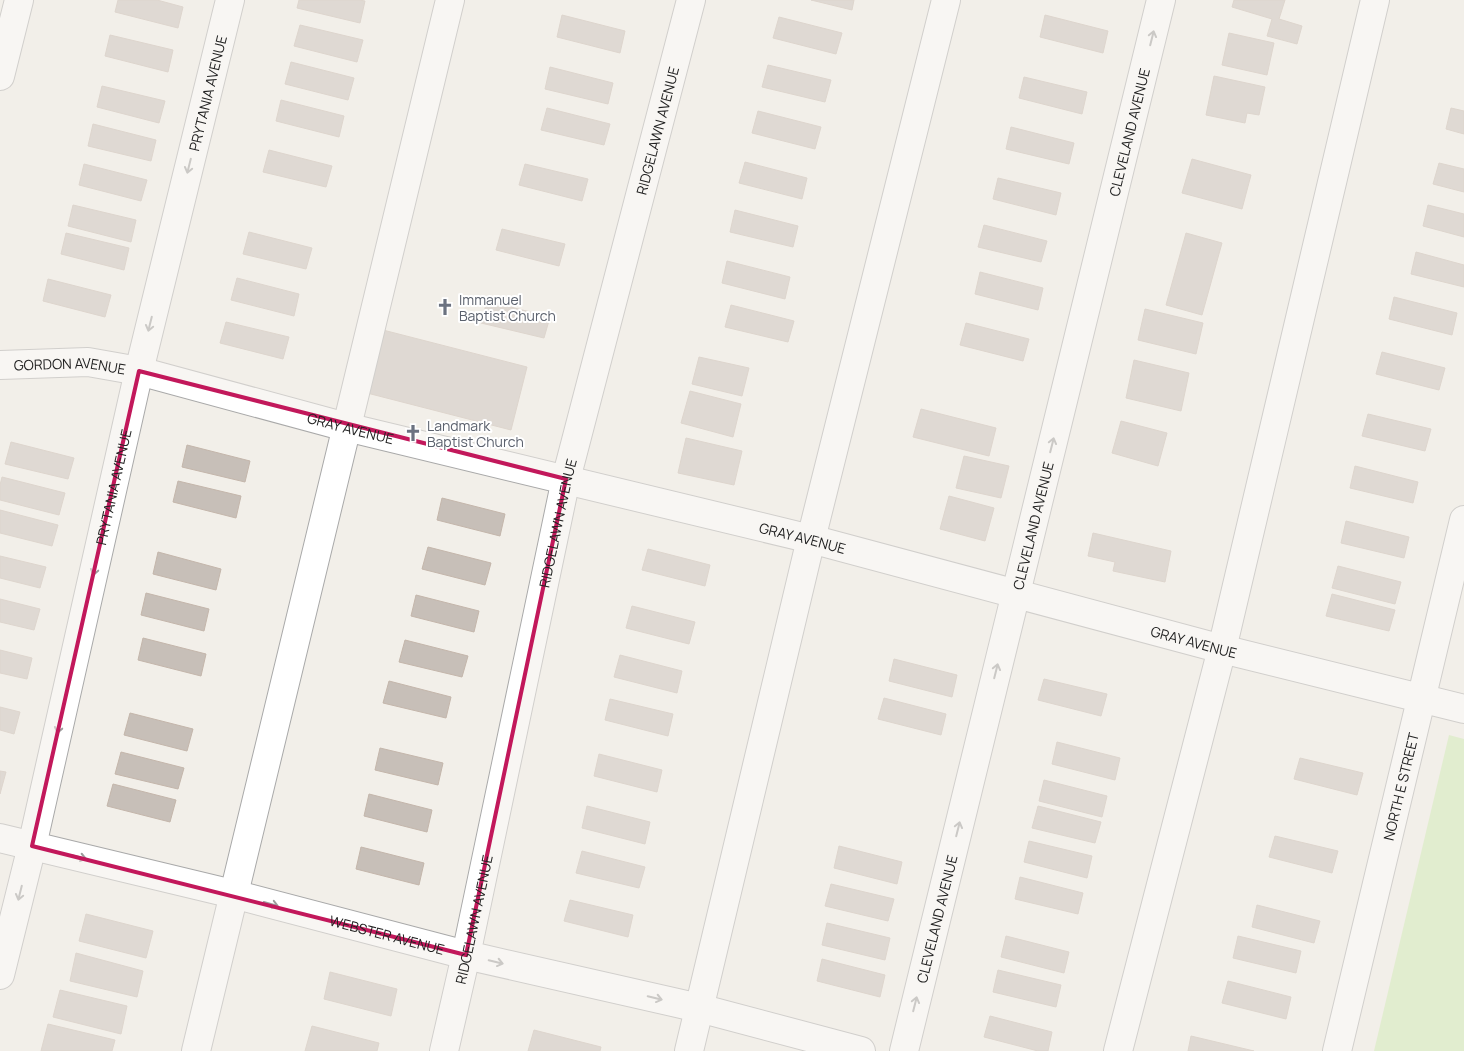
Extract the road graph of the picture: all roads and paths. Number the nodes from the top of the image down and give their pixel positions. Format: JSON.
{"nodes":[{"id":1,"x":19,"y":0,"type":"edge"},
{"id":2,"x":230,"y":0,"type":"edge"},
{"id":3,"x":450,"y":0,"type":"edge"},
{"id":4,"x":691,"y":0,"type":"edge"},
{"id":5,"x":946,"y":0,"type":"edge"},
{"id":6,"x":1161,"y":0,"type":"edge"},
{"id":7,"x":1375,"y":0,"type":"edge"},
{"id":8,"x":0,"y":76,"type":"edge"},
{"id":9,"x":0,"y":365,"type":"edge"},
{"id":10,"x":139,"y":371,"type":"junction"},
{"id":11,"x":346,"y":427,"type":"junction"},
{"id":12,"x":566,"y":479,"type":"junction"},
{"id":13,"x":1464,"y":520,"type":"edge"},
{"id":14,"x":812,"y":539,"type":"junction"},
{"id":15,"x":1015,"y":594,"type":"junction"},
{"id":16,"x":1222,"y":650,"type":"junction"},
{"id":17,"x":1420,"y":698,"type":"junction"},
{"id":18,"x":1464,"y":709,"type":"edge"},
{"id":19,"x":0,"y":838,"type":"edge"},
{"id":20,"x":32,"y":846,"type":"junction"},
{"id":21,"x":233,"y":894,"type":"junction"},
{"id":22,"x":466,"y":955,"type":"junction"},
{"id":23,"x":0,"y":975,"type":"edge"},
{"id":24,"x":699,"y":1008,"type":"junction"},
{"id":25,"x":196,"y":1051,"type":"edge"},
{"id":26,"x":444,"y":1051,"type":"edge"},
{"id":27,"x":689,"y":1051,"type":"edge"},
{"id":28,"x":861,"y":1051,"type":"edge"},
{"id":29,"x":904,"y":1051,"type":"edge"},
{"id":30,"x":1118,"y":1051,"type":"edge"},
{"id":31,"x":1337,"y":1051,"type":"edge"}],
"edges":[{"from":1,"to":8,"type":"street"},
{"from":2,"to":10,"type":"street","name":"PRYTANIA AVENUE","one_way":true},
{"from":3,"to":11,"type":"street"},
{"from":4,"to":12,"type":"street","name":"RIDGELAWN AVENUE"},
{"from":5,"to":14,"type":"street"},
{"from":15,"to":6,"type":"street","name":"CLEVELAND AVENUE","one_way":true},
{"from":7,"to":16,"type":"street"},
{"from":9,"to":10,"type":"street","name":"GORDON AVENUE"},
{"from":10,"to":11,"type":"street","name":"GRAY AVENUE"},
{"from":10,"to":20,"type":"street","name":"PRYTANIA AVENUE","one_way":true},
{"from":11,"to":12,"type":"street","name":"GRAY AVENUE"},
{"from":11,"to":21,"type":"street"},
{"from":12,"to":14,"type":"street","name":"GRAY AVENUE"},
{"from":12,"to":22,"type":"street","name":"RIDGELAWN AVENUE"},
{"from":13,"to":17,"type":"street","name":"NORTH E STREET"},
{"from":14,"to":15,"type":"street","name":"GRAY AVENUE"},
{"from":14,"to":24,"type":"street"},
{"from":15,"to":16,"type":"street","name":"GRAY AVENUE"},
{"from":29,"to":15,"type":"street","name":"CLEVELAND AVENUE","one_way":true},
{"from":16,"to":17,"type":"street","name":"GRAY AVENUE"},
{"from":16,"to":30,"type":"street"},
{"from":17,"to":18,"type":"street","name":"GRAY AVENUE"},
{"from":17,"to":31,"type":"street","name":"NORTH E STREET"},
{"from":19,"to":20,"type":"street","name":"WEBSTER AVENUE"},
{"from":20,"to":21,"type":"street","name":"WEBSTER AVENUE","one_way":true},
{"from":20,"to":23,"type":"street","name":"PRYTANIA AVENUE","one_way":true},
{"from":21,"to":22,"type":"street","name":"WEBSTER AVENUE","one_way":true},
{"from":21,"to":25,"type":"street"},
{"from":22,"to":24,"type":"street","name":"WEBSTER AVENUE","one_way":true},
{"from":22,"to":26,"type":"street","name":"RIDGELAWN AVENUE"},
{"from":24,"to":27,"type":"street"},
{"from":24,"to":28,"type":"street","name":"WEBSTER AVENUE"}]}
